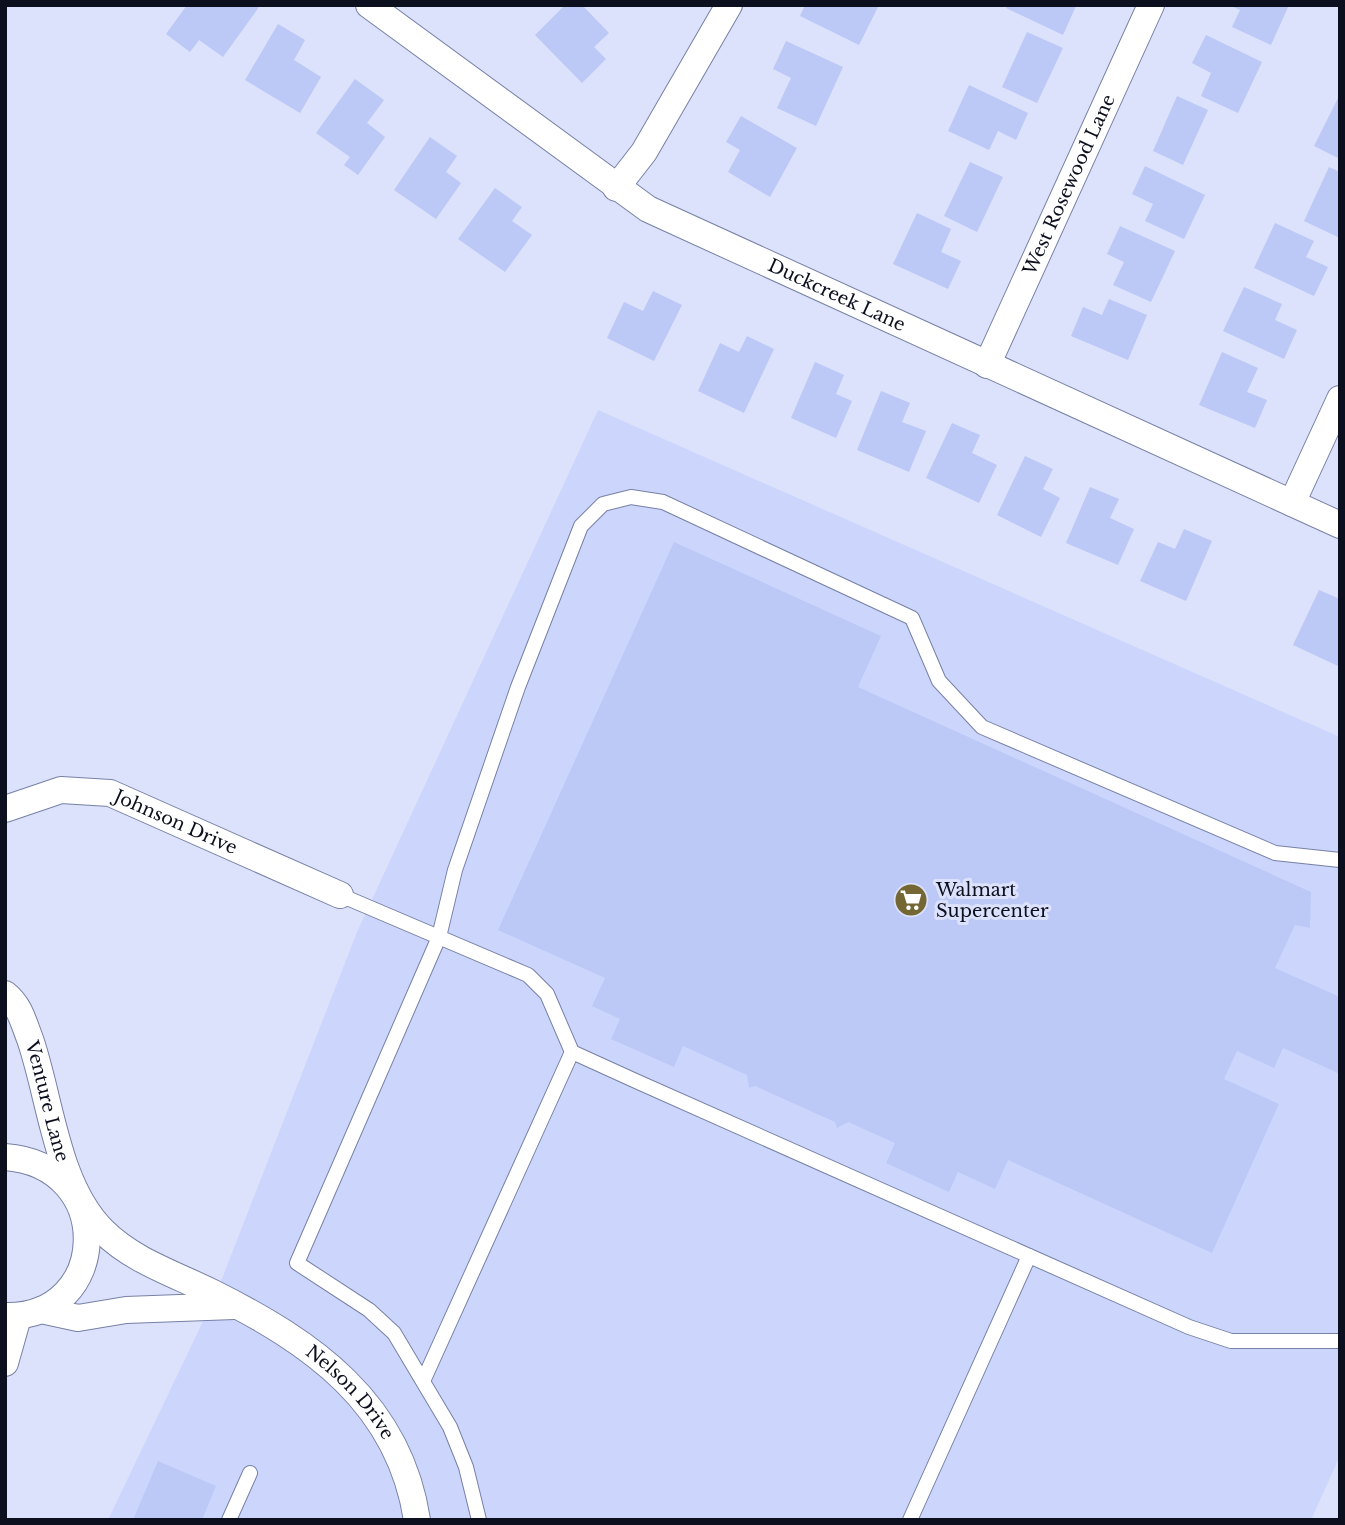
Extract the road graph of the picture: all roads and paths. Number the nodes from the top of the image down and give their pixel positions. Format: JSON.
{"nodes":[{"id":1,"x":369,"y":5,"type":"edge"},
{"id":2,"x":729,"y":5,"type":"edge"},
{"id":3,"x":1151,"y":5,"type":"edge"},
{"id":4,"x":616,"y":188,"type":"junction"},
{"id":5,"x":987,"y":365,"type":"junction"},
{"id":6,"x":1340,"y":399,"type":"edge"},
{"id":7,"x":1292,"y":503,"type":"junction"},
{"id":8,"x":1340,"y":525,"type":"edge"},
{"id":9,"x":5,"y":809,"type":"edge"},
{"id":10,"x":1340,"y":860,"type":"edge"},
{"id":11,"x":340,"y":895,"type":"joint"},
{"id":12,"x":439,"y":937,"type":"junction"},
{"id":13,"x":5,"y":994,"type":"edge"},
{"id":14,"x":572,"y":1052,"type":"junction"},
{"id":15,"x":5,"y":1157,"type":"edge"},
{"id":16,"x":85,"y":1212,"type":"junction"},
{"id":17,"x":1029,"y":1255,"type":"junction"},
{"id":18,"x":234,"y":1306,"type":"junction"},
{"id":19,"x":21,"y":1314,"type":"edge"},
{"id":20,"x":1340,"y":1341,"type":"edge"},
{"id":21,"x":5,"y":1363,"type":"edge"},
{"id":22,"x":424,"y":1380,"type":"junction"},
{"id":23,"x":250,"y":1473,"type":"dead end"},
{"id":24,"x":229,"y":1520,"type":"edge"},
{"id":25,"x":417,"y":1520,"type":"edge"},
{"id":26,"x":479,"y":1520,"type":"edge"},
{"id":27,"x":910,"y":1520,"type":"edge"}],
"edges":[{"from":1,"to":4,"type":"street","name":"Duckcreek Lane"},
{"from":2,"to":4,"type":"street"},
{"from":3,"to":5,"type":"street","name":"West Rosewood Lane"},
{"from":4,"to":5,"type":"street","name":"Duckcreek Lane"},
{"from":5,"to":7,"type":"street","name":"Duckcreek Lane"},
{"from":6,"to":7,"type":"street"},
{"from":7,"to":8,"type":"street","name":"Duckcreek Lane"},
{"from":9,"to":11,"type":"street","name":"Johnson Drive"},
{"from":10,"to":12,"type":"lane"},
{"from":11,"to":12,"type":"lane"},
{"from":12,"to":14,"type":"lane"},
{"from":12,"to":22,"type":"lane"},
{"from":13,"to":16,"type":"street","name":"Venture Lane"},
{"from":14,"to":17,"type":"lane"},
{"from":14,"to":22,"type":"lane"},
{"from":15,"to":16,"type":"street"},
{"from":16,"to":18,"type":"street","name":"Nelson Drive"},
{"from":16,"to":19,"type":"street"},
{"from":17,"to":20,"type":"lane"},
{"from":17,"to":27,"type":"lane"},
{"from":18,"to":19,"type":"street"},
{"from":18,"to":25,"type":"street","name":"Nelson Drive"},
{"from":19,"to":21,"type":"street"},
{"from":22,"to":26,"type":"lane"},
{"from":23,"to":24,"type":"lane"}]}
